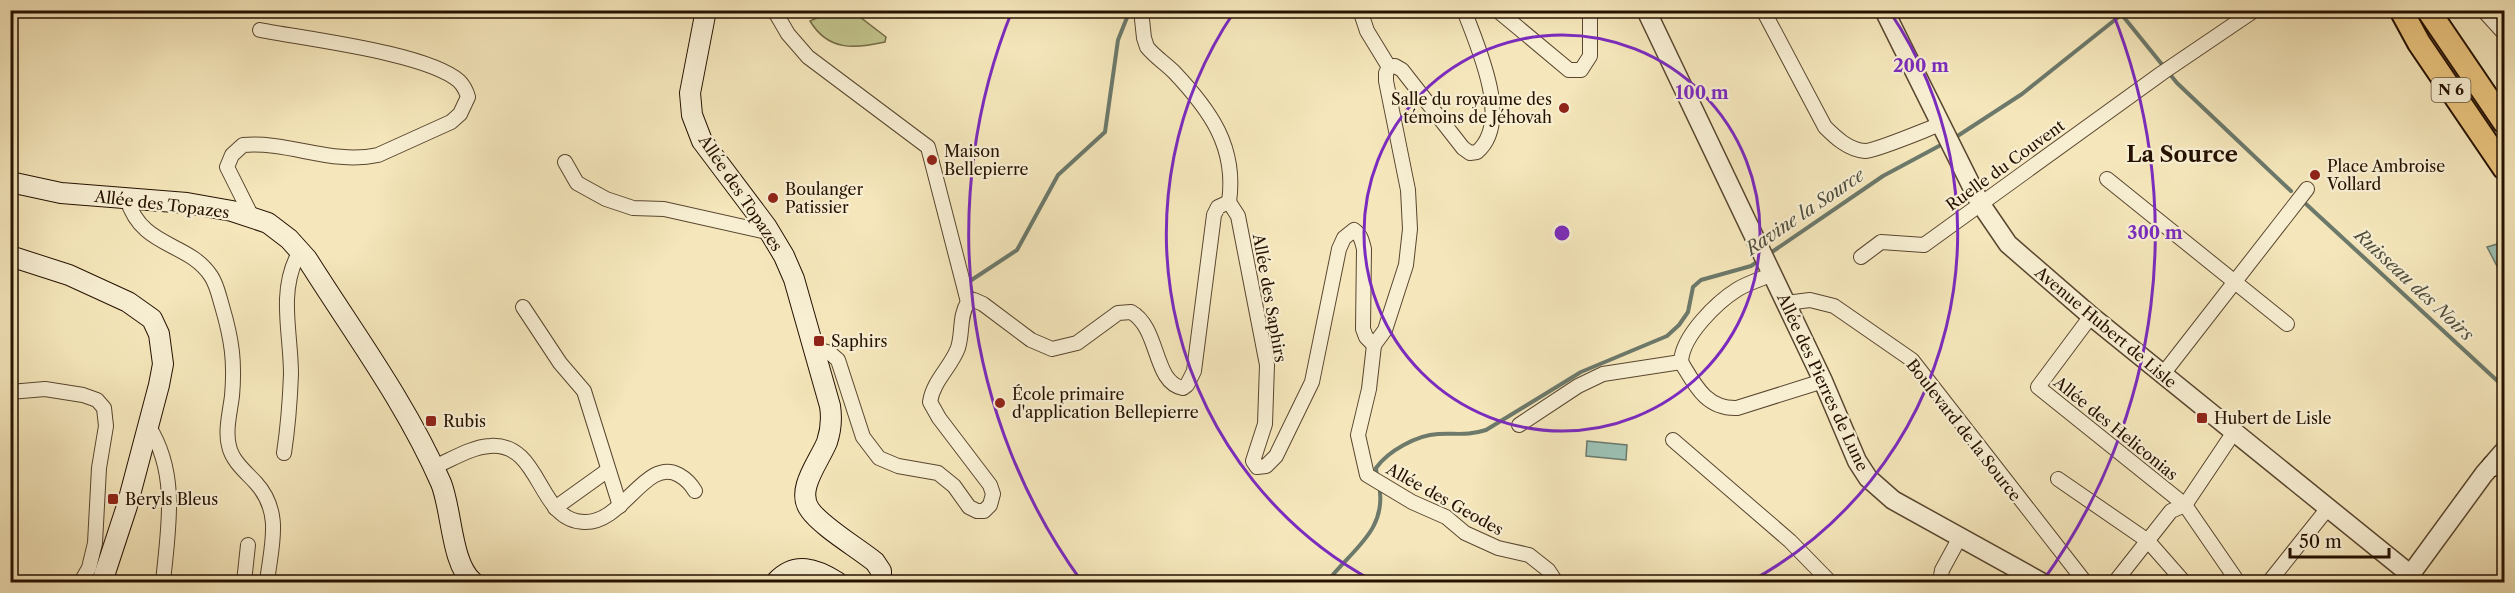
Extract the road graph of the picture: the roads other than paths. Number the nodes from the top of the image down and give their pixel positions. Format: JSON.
{"nodes":[{"id":1,"x":706,"y":10,"type":"edge"},
{"id":2,"x":774,"y":10,"type":"edge"},
{"id":3,"x":1141,"y":10,"type":"edge"},
{"id":4,"x":1360,"y":10,"type":"edge"},
{"id":5,"x":1464,"y":10,"type":"edge"},
{"id":6,"x":1497,"y":10,"type":"edge"},
{"id":7,"x":1590,"y":10,"type":"edge"},
{"id":8,"x":1646,"y":10,"type":"edge"},
{"id":9,"x":1763,"y":10,"type":"edge"},
{"id":10,"x":2255,"y":10,"type":"edge"},
{"id":11,"x":2401,"y":10,"type":"edge"},
{"id":12,"x":2428,"y":10,"type":"edge"},
{"id":13,"x":2483,"y":10,"type":"edge"},
{"id":14,"x":1891,"y":13,"type":"edge"},
{"id":15,"x":260,"y":30,"type":"dead end"},
{"id":16,"x":2505,"y":33,"type":"edge"},
{"id":17,"x":1389,"y":68,"type":"junction"},
{"id":18,"x":2505,"y":122,"type":"edge"},
{"id":19,"x":1941,"y":124,"type":"junction"},
{"id":20,"x":565,"y":162,"type":"dead end"},
{"id":21,"x":2505,"y":168,"type":"edge"},
{"id":22,"x":2107,"y":179,"type":"dead end"},
{"id":23,"x":10,"y":182,"type":"edge"},
{"id":24,"x":2307,"y":189,"type":"dead end"},
{"id":25,"x":127,"y":198,"type":"junction"},
{"id":26,"x":1229,"y":202,"type":"junction"},
{"id":27,"x":1980,"y":203,"type":"junction"},
{"id":28,"x":252,"y":217,"type":"junction"},
{"id":29,"x":767,"y":232,"type":"junction"},
{"id":30,"x":10,"y":256,"type":"edge"},
{"id":31,"x":1861,"y":257,"type":"dead end"},
{"id":32,"x":307,"y":259,"type":"junction"},
{"id":33,"x":1770,"y":270,"type":"junction"},
{"id":34,"x":2234,"y":283,"type":"junction"},
{"id":35,"x":968,"y":302,"type":"junction"},
{"id":36,"x":1786,"y":303,"type":"junction"},
{"id":37,"x":523,"y":307,"type":"dead end"},
{"id":38,"x":2091,"y":316,"type":"junction"},
{"id":39,"x":2287,"y":324,"type":"dead end"},
{"id":40,"x":1374,"y":345,"type":"junction"},
{"id":41,"x":813,"y":348,"type":"junction"},
{"id":42,"x":1682,"y":362,"type":"junction"},
{"id":43,"x":2163,"y":374,"type":"junction"},
{"id":44,"x":1823,"y":381,"type":"junction"},
{"id":45,"x":10,"y":392,"type":"edge"},
{"id":46,"x":1519,"y":425,"type":"dead end"},
{"id":47,"x":149,"y":427,"type":"junction"},
{"id":48,"x":2234,"y":432,"type":"junction"},
{"id":49,"x":1673,"y":440,"type":"dead end"},
{"id":50,"x":2505,"y":451,"type":"edge"},
{"id":51,"x":284,"y":453,"type":"dead end"},
{"id":52,"x":2498,"y":464,"type":"edge"},
{"id":53,"x":434,"y":467,"type":"junction"},
{"id":54,"x":609,"y":470,"type":"junction"},
{"id":55,"x":2058,"y":479,"type":"dead end"},
{"id":56,"x":695,"y":491,"type":"dead end"},
{"id":57,"x":2185,"y":505,"type":"junction"},
{"id":58,"x":620,"y":506,"type":"junction"},
{"id":59,"x":555,"y":508,"type":"junction"},
{"id":60,"x":2328,"y":508,"type":"junction"},
{"id":61,"x":1960,"y":537,"type":"junction"},
{"id":62,"x":2148,"y":541,"type":"junction"},
{"id":63,"x":248,"y":545,"type":"dead end"},
{"id":64,"x":2278,"y":579,"type":"edge"},
{"id":65,"x":2408,"y":579,"type":"edge"},
{"id":66,"x":81,"y":582,"type":"edge"},
{"id":67,"x":102,"y":582,"type":"edge"},
{"id":68,"x":163,"y":582,"type":"edge"},
{"id":69,"x":244,"y":582,"type":"edge"},
{"id":70,"x":267,"y":582,"type":"edge"},
{"id":71,"x":473,"y":582,"type":"edge"},
{"id":72,"x":776,"y":582,"type":"edge"},
{"id":73,"x":837,"y":582,"type":"edge"},
{"id":74,"x":881,"y":582,"type":"edge"},
{"id":75,"x":1556,"y":582,"type":"edge"},
{"id":76,"x":1830,"y":582,"type":"edge"},
{"id":77,"x":1940,"y":582,"type":"edge"},
{"id":78,"x":2041,"y":582,"type":"edge"},
{"id":79,"x":2085,"y":582,"type":"edge"},
{"id":80,"x":2115,"y":582,"type":"edge"},
{"id":81,"x":2184,"y":582,"type":"edge"},
{"id":82,"x":2238,"y":582,"type":"edge"}],
"edges":[{"from":1,"to":29,"type":"main road","name":"Allée des Topazes"},
{"from":2,"to":35,"type":"street"},
{"from":3,"to":26,"type":"street"},
{"from":4,"to":17,"type":"street"},
{"from":5,"to":17,"type":"street"},
{"from":6,"to":7,"type":"street"},
{"from":8,"to":33,"type":"street"},
{"from":9,"to":19,"type":"street"},
{"from":10,"to":27,"type":"street","name":"Ruelle du Couvent"},
{"from":11,"to":21,"type":"main road","number":"N 6"},
{"from":12,"to":18,"type":"main road","number":"N 6"},
{"from":13,"to":16,"type":"street"},
{"from":14,"to":19,"type":"street","name":"Avenue Hubert de Lisle"},
{"from":15,"to":28,"type":"street"},
{"from":17,"to":40,"type":"street"},
{"from":19,"to":27,"type":"street","name":"Avenue Hubert de Lisle"},
{"from":20,"to":29,"type":"street"},
{"from":22,"to":34,"type":"street"},
{"from":23,"to":25,"type":"main road","name":"Allée des Topazes"},
{"from":24,"to":34,"type":"street"},
{"from":25,"to":28,"type":"main road","name":"Allée des Topazes"},
{"from":25,"to":70,"type":"street"},
{"from":26,"to":35,"type":"street"},
{"from":26,"to":40,"type":"street","name":"Allée des Saphirs"},
{"from":27,"to":31,"type":"street","name":"Ruelle du Couvent"},
{"from":27,"to":38,"type":"street","name":"Avenue Hubert de Lisle"},
{"from":28,"to":32,"type":"main road","name":"Allée des Topazes"},
{"from":29,"to":41,"type":"main road","name":"Allée des Topazes"},
{"from":30,"to":47,"type":"main road"},
{"from":32,"to":51,"type":"street"},
{"from":32,"to":53,"type":"main road","name":"Allée des Topazes"},
{"from":33,"to":36,"type":"street","name":"Allée des Pierres de Lune"},
{"from":33,"to":42,"type":"street"},
{"from":34,"to":39,"type":"street"},
{"from":34,"to":43,"type":"street"},
{"from":35,"to":41,"type":"street"},
{"from":36,"to":44,"type":"street","name":"Allée des Pierres de Lune"},
{"from":36,"to":79,"type":"street","name":"Boulevard de la Source"},
{"from":37,"to":54,"type":"street"},
{"from":38,"to":43,"type":"street","name":"Avenue Hubert de Lisle"},
{"from":38,"to":57,"type":"street","name":"Allée des Heliconias"},
{"from":40,"to":75,"type":"street","name":"Allée des Geodes"},
{"from":41,"to":74,"type":"main road","name":"Allée des Topazes"},
{"from":42,"to":44,"type":"street"},
{"from":42,"to":46,"type":"street"},
{"from":43,"to":48,"type":"street","name":"Avenue Hubert de Lisle"},
{"from":44,"to":61,"type":"street","name":"Allée des Pierres de Lune"},
{"from":45,"to":66,"type":"street"},
{"from":47,"to":67,"type":"main road"},
{"from":47,"to":68,"type":"street"},
{"from":48,"to":57,"type":"street","name":"Allée des Heliconias"},
{"from":48,"to":60,"type":"street","name":"Avenue Hubert de Lisle"},
{"from":49,"to":76,"type":"street"},
{"from":50,"to":52,"type":"street"},
{"from":52,"to":65,"type":"street"},
{"from":53,"to":59,"type":"street"},
{"from":53,"to":71,"type":"main road","name":"Allée des Topazes"},
{"from":54,"to":58,"type":"street"},
{"from":54,"to":59,"type":"street"},
{"from":55,"to":62,"type":"street"},
{"from":56,"to":58,"type":"street"},
{"from":57,"to":62,"type":"street"},
{"from":57,"to":82,"type":"street","name":"Allée des Heliconias"},
{"from":58,"to":59,"type":"street"},
{"from":60,"to":64,"type":"street"},
{"from":60,"to":65,"type":"street","name":"Avenue Hubert de Lisle"},
{"from":61,"to":77,"type":"street"},
{"from":61,"to":78,"type":"street","name":"Allée des Pierres de Lune"},
{"from":62,"to":80,"type":"street"},
{"from":62,"to":81,"type":"street"},
{"from":63,"to":69,"type":"street"},
{"from":72,"to":73,"type":"main road"}]}
